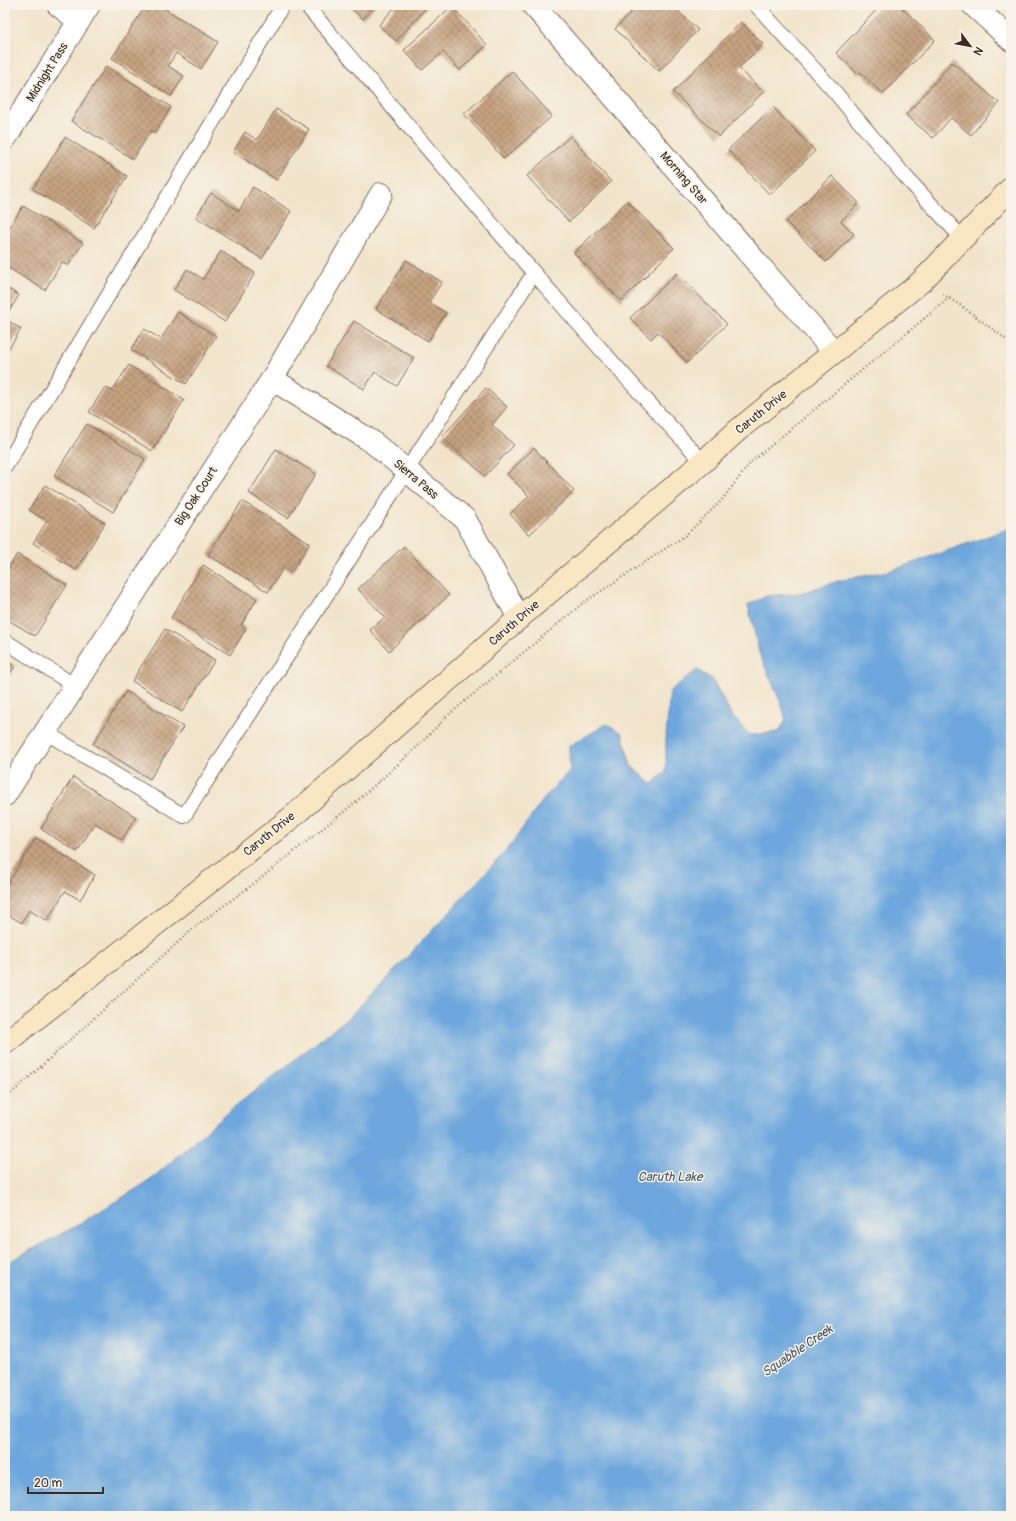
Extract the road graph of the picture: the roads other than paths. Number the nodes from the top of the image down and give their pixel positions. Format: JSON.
{"nodes":[{"id":1,"x":58,"y":5,"type":"edge"},
{"id":2,"x":283,"y":5,"type":"edge"},
{"id":3,"x":306,"y":5,"type":"edge"},
{"id":4,"x":533,"y":5,"type":"edge"},
{"id":5,"x":756,"y":5,"type":"edge"},
{"id":6,"x":973,"y":5,"type":"edge"},
{"id":7,"x":84,"y":13,"type":"edge"},
{"id":8,"x":1011,"y":40,"type":"edge"},
{"id":9,"x":5,"y":139,"type":"edge"},
{"id":10,"x":1011,"y":188,"type":"edge"},
{"id":11,"x":381,"y":194,"type":"dead end"},
{"id":12,"x":962,"y":238,"type":"junction"},
{"id":13,"x":534,"y":273,"type":"junction"},
{"id":14,"x":834,"y":352,"type":"junction"},
{"id":15,"x":272,"y":379,"type":"junction"},
{"id":16,"x":703,"y":462,"type":"junction"},
{"id":17,"x":5,"y":467,"type":"edge"},
{"id":18,"x":406,"y":470,"type":"junction"},
{"id":19,"x":519,"y":618,"type":"junction"},
{"id":20,"x":5,"y":642,"type":"edge"},
{"id":21,"x":75,"y":686,"type":"junction"},
{"id":22,"x":45,"y":732,"type":"junction"},
{"id":23,"x":5,"y":795,"type":"edge"},
{"id":24,"x":5,"y":1043,"type":"edge"}],
"edges":[{"from":1,"to":7,"type":"street"},
{"from":2,"to":17,"type":"lane"},
{"from":3,"to":13,"type":"lane"},
{"from":4,"to":14,"type":"street","name":"Morning Star"},
{"from":5,"to":12,"type":"lane"},
{"from":6,"to":8,"type":"street"},
{"from":7,"to":9,"type":"street","name":"Midnight Pass"},
{"from":10,"to":12,"type":"street","name":"Caruth Drive"},
{"from":11,"to":15,"type":"street","name":"Big Oak Court"},
{"from":12,"to":14,"type":"street","name":"Caruth Drive"},
{"from":13,"to":16,"type":"lane"},
{"from":13,"to":18,"type":"lane"},
{"from":14,"to":16,"type":"street","name":"Caruth Drive"},
{"from":15,"to":18,"type":"street","name":"Sierra Pass"},
{"from":15,"to":21,"type":"street","name":"Big Oak Court"},
{"from":16,"to":19,"type":"street","name":"Caruth Drive"},
{"from":18,"to":19,"type":"street","name":"Sierra Pass"},
{"from":18,"to":22,"type":"lane"},
{"from":19,"to":24,"type":"street","name":"Caruth Drive"},
{"from":20,"to":21,"type":"lane"},
{"from":21,"to":22,"type":"street","name":"Big Oak Court"},
{"from":22,"to":23,"type":"street","name":"Big Oak Court"}]}
